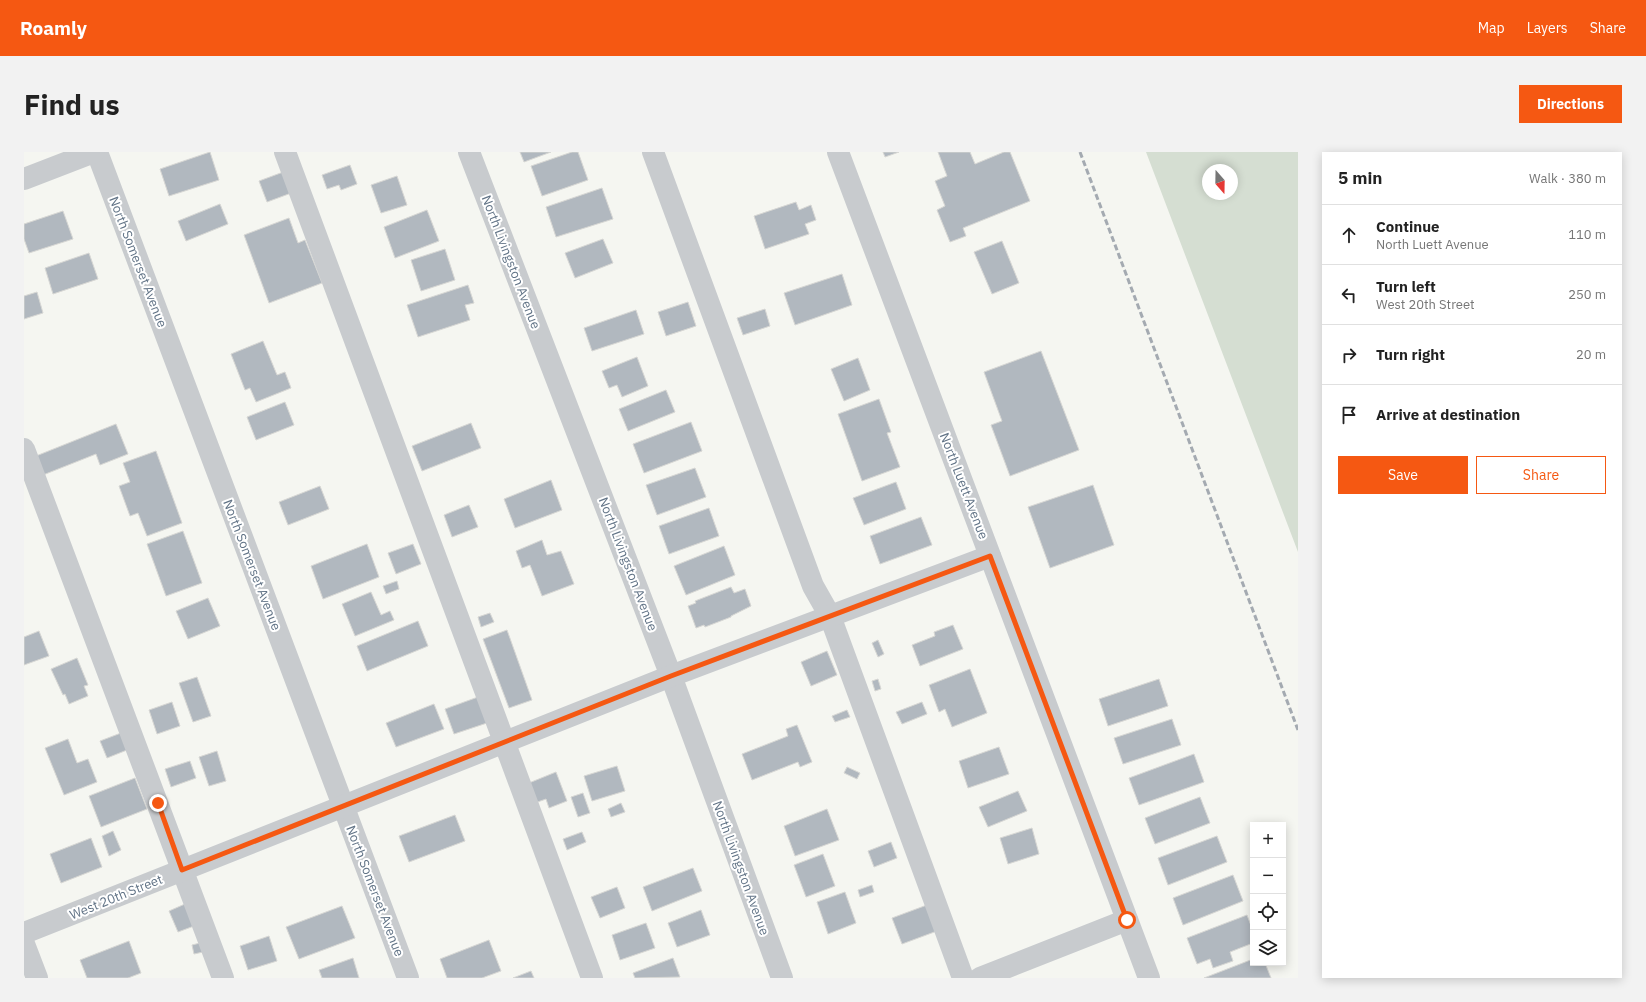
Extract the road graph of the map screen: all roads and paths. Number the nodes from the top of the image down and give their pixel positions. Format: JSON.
{"nodes":[{"id":1,"x":95,"y":152,"type":"edge"},
{"id":2,"x":285,"y":152,"type":"edge"},
{"id":3,"x":469,"y":152,"type":"edge"},
{"id":4,"x":653,"y":152,"type":"edge"},
{"id":5,"x":838,"y":152,"type":"edge"},
{"id":6,"x":24,"y":179,"type":"edge"},
{"id":7,"x":24,"y":448,"type":"edge"},
{"id":8,"x":990,"y":556,"type":"junction"},
{"id":9,"x":830,"y":616,"type":"junction"},
{"id":10,"x":671,"y":676,"type":"junction"},
{"id":11,"x":505,"y":743,"type":"junction"},
{"id":12,"x":343,"y":807,"type":"junction"},
{"id":13,"x":182,"y":870,"type":"junction"},
{"id":14,"x":1127,"y":920,"type":"junction"},
{"id":15,"x":24,"y":933,"type":"edge"},
{"id":16,"x":24,"y":944,"type":"edge"},
{"id":17,"x":37,"y":978,"type":"edge"},
{"id":18,"x":223,"y":978,"type":"edge"},
{"id":19,"x":408,"y":978,"type":"edge"},
{"id":20,"x":592,"y":978,"type":"edge"},
{"id":21,"x":782,"y":978,"type":"edge"},
{"id":22,"x":963,"y":978,"type":"edge"},
{"id":23,"x":980,"y":978,"type":"edge"},
{"id":24,"x":1149,"y":978,"type":"edge"}],
"edges":[{"from":1,"to":6,"type":"street"},
{"from":1,"to":12,"type":"street","name":"North Somerset Avenue"},
{"from":2,"to":11,"type":"street"},
{"from":3,"to":10,"type":"street","name":"North Livingston Avenue"},
{"from":4,"to":9,"type":"street"},
{"from":5,"to":8,"type":"street","name":"North Luett Avenue"},
{"from":7,"to":13,"type":"street"},
{"from":8,"to":9,"type":"street","name":"West 20th Street"},
{"from":8,"to":14,"type":"street","name":"North Luett Avenue"},
{"from":9,"to":10,"type":"street","name":"West 20th Street"},
{"from":9,"to":22,"type":"street"},
{"from":10,"to":11,"type":"street","name":"West 20th Street"},
{"from":10,"to":21,"type":"street","name":"North Livingston Avenue"},
{"from":11,"to":12,"type":"street","name":"West 20th Street"},
{"from":11,"to":20,"type":"street"},
{"from":12,"to":13,"type":"street","name":"West 20th Street"},
{"from":12,"to":19,"type":"street","name":"North Somerset Avenue"},
{"from":13,"to":15,"type":"street","name":"West 20th Street"},
{"from":13,"to":18,"type":"street"},
{"from":14,"to":23,"type":"street"},
{"from":14,"to":24,"type":"street","name":"North Luett Avenue"},
{"from":16,"to":17,"type":"street"}]}
